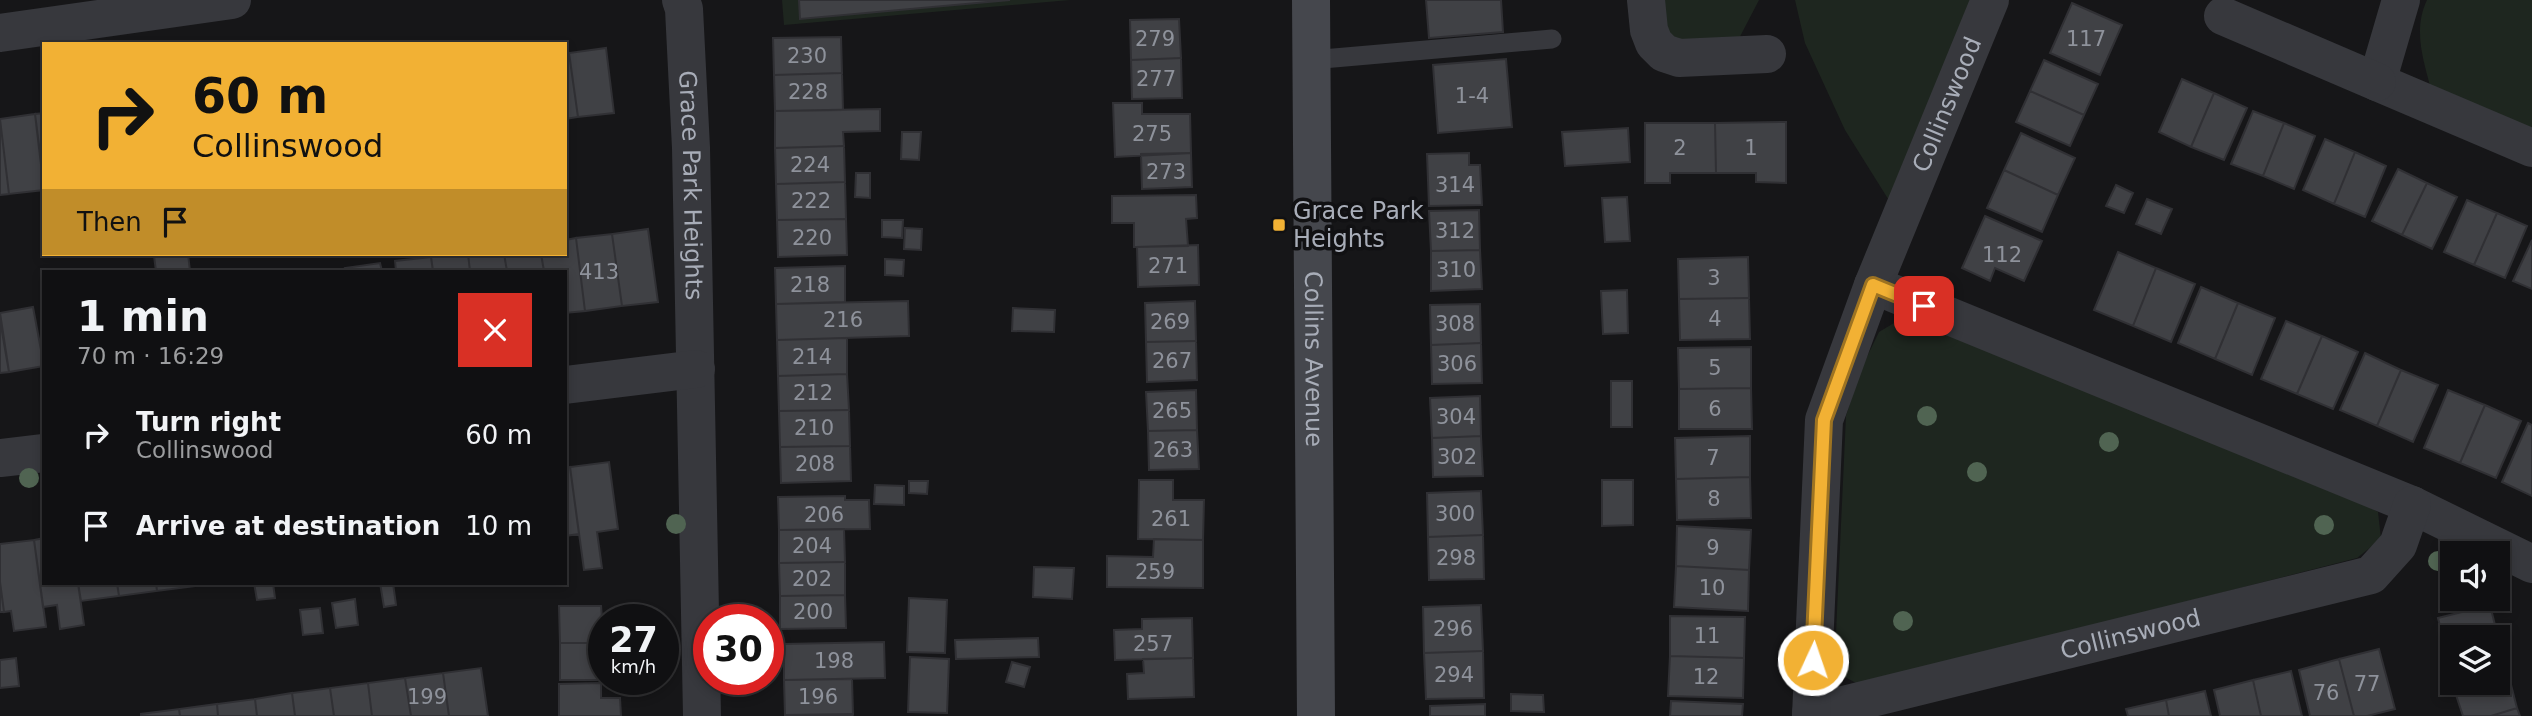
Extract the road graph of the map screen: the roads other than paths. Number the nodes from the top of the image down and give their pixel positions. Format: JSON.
{"nodes":[{"id":1,"x":232,"y":0,"type":"edge"},
{"id":2,"x":681,"y":0,"type":"edge"},
{"id":3,"x":1311,"y":0,"type":"edge"},
{"id":4,"x":1646,"y":0,"type":"edge"},
{"id":5,"x":1990,"y":0,"type":"edge"},
{"id":6,"x":2401,"y":0,"type":"edge"},
{"id":7,"x":2223,"y":16,"type":"dead end"},
{"id":8,"x":0,"y":33,"type":"edge"},
{"id":9,"x":1552,"y":38,"type":"dead end"},
{"id":10,"x":1767,"y":54,"type":"dead end"},
{"id":11,"x":1311,"y":60,"type":"junction"},
{"id":12,"x":2377,"y":82,"type":"junction"},
{"id":13,"x":2532,"y":148,"type":"edge"},
{"id":14,"x":1873,"y":285,"type":"junction"},
{"id":15,"x":696,"y":369,"type":"junction"},
{"id":16,"x":567,"y":384,"type":"edge"},
{"id":17,"x":42,"y":453,"type":"edge"},
{"id":18,"x":0,"y":458,"type":"edge"},
{"id":19,"x":2412,"y":505,"type":"junction"},
{"id":20,"x":2532,"y":564,"type":"edge"},
{"id":21,"x":1811,"y":714,"type":"edge"},
{"id":22,"x":702,"y":716,"type":"edge"},
{"id":23,"x":1316,"y":716,"type":"edge"}],
"edges":[{"from":1,"to":8,"type":"street"},
{"from":2,"to":15,"type":"street","name":"Grace Park Heights"},
{"from":3,"to":11,"type":"main road","name":"Collins Avenue"},
{"from":4,"to":10,"type":"street"},
{"from":5,"to":14,"type":"street","name":"Collinswood"},
{"from":6,"to":12,"type":"street"},
{"from":7,"to":12,"type":"street"},
{"from":9,"to":11,"type":"lane"},
{"from":11,"to":23,"type":"main road","name":"Collins Avenue"},
{"from":12,"to":13,"type":"street"},
{"from":14,"to":19,"type":"street"},
{"from":14,"to":21,"type":"street","name":"Collinswood"},
{"from":15,"to":16,"type":"street"},
{"from":15,"to":22,"type":"street","name":"Grace Park Heights"},
{"from":17,"to":18,"type":"street"},
{"from":19,"to":20,"type":"street"},
{"from":19,"to":21,"type":"street","name":"Collinswood"}]}
